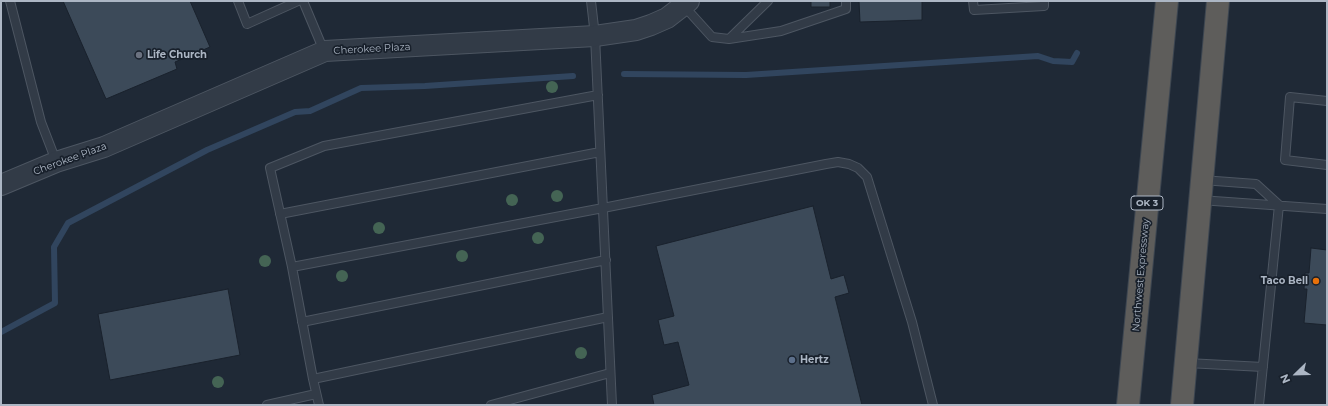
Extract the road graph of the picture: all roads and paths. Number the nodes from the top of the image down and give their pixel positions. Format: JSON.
{"nodes":[{"id":1,"x":10,"y":1,"type":"edge"},
{"id":2,"x":238,"y":1,"type":"edge"},
{"id":3,"x":298,"y":1,"type":"edge"},
{"id":4,"x":303,"y":1,"type":"edge"},
{"id":5,"x":591,"y":1,"type":"edge"},
{"id":6,"x":768,"y":1,"type":"edge"},
{"id":7,"x":846,"y":1,"type":"edge"},
{"id":8,"x":973,"y":1,"type":"edge"},
{"id":9,"x":1044,"y":1,"type":"edge"},
{"id":10,"x":1167,"y":1,"type":"edge"},
{"id":11,"x":1218,"y":1,"type":"edge"},
{"id":12,"x":687,"y":3,"type":"edge"},
{"id":13,"x":595,"y":36,"type":"junction"},
{"id":14,"x":729,"y":39,"type":"junction"},
{"id":15,"x":325,"y":51,"type":"junction"},
{"id":16,"x":598,"y":94,"type":"junction"},
{"id":17,"x":1327,"y":101,"type":"edge"},
{"id":18,"x":600,"y":152,"type":"junction"},
{"id":19,"x":56,"y":162,"type":"junction"},
{"id":20,"x":1327,"y":165,"type":"edge"},
{"id":21,"x":1,"y":185,"type":"edge"},
{"id":22,"x":1200,"y":190,"type":"junction"},
{"id":23,"x":1279,"y":205,"type":"junction"},
{"id":24,"x":603,"y":208,"type":"junction"},
{"id":25,"x":1327,"y":209,"type":"edge"},
{"id":26,"x":280,"y":214,"type":"junction"},
{"id":27,"x":606,"y":260,"type":"junction"},
{"id":28,"x":292,"y":267,"type":"junction"},
{"id":29,"x":608,"y":317,"type":"junction"},
{"id":30,"x":302,"y":322,"type":"junction"},
{"id":31,"x":1186,"y":363,"type":"junction"},
{"id":32,"x":1263,"y":367,"type":"junction"},
{"id":33,"x":610,"y":373,"type":"junction"},
{"id":34,"x":313,"y":379,"type":"junction"},
{"id":35,"x":316,"y":394,"type":"junction"},
{"id":36,"x":268,"y":405,"type":"edge"},
{"id":37,"x":319,"y":405,"type":"edge"},
{"id":38,"x":491,"y":405,"type":"edge"},
{"id":39,"x":612,"y":405,"type":"edge"},
{"id":40,"x":933,"y":405,"type":"edge"},
{"id":41,"x":1128,"y":405,"type":"edge"},
{"id":42,"x":1182,"y":405,"type":"edge"},
{"id":43,"x":1259,"y":405,"type":"edge"}],
"edges":[{"from":1,"to":19,"type":"lane"},
{"from":2,"to":3,"type":"lane"},
{"from":4,"to":15,"type":"lane"},
{"from":5,"to":13,"type":"lane"},
{"from":6,"to":14,"type":"lane"},
{"from":7,"to":14,"type":"lane"},
{"from":8,"to":9,"type":"lane"},
{"from":10,"to":41,"type":"highway","name":"Northwest Expressway","number":"OK 3"},
{"from":11,"to":22,"type":"highway"},
{"from":12,"to":13,"type":"street","name":"Cherokee Plaza"},
{"from":12,"to":14,"type":"lane"},
{"from":13,"to":15,"type":"street","name":"Cherokee Plaza"},
{"from":13,"to":16,"type":"lane"},
{"from":15,"to":19,"type":"street","name":"Cherokee Plaza"},
{"from":16,"to":18,"type":"lane"},
{"from":16,"to":26,"type":"lane"},
{"from":17,"to":20,"type":"lane"},
{"from":18,"to":24,"type":"lane"},
{"from":18,"to":26,"type":"lane"},
{"from":19,"to":21,"type":"street","name":"Cherokee Plaza"},
{"from":22,"to":23,"type":"lane"},
{"from":22,"to":23,"type":"lane"},
{"from":22,"to":31,"type":"highway"},
{"from":23,"to":25,"type":"lane"},
{"from":23,"to":32,"type":"lane"},
{"from":24,"to":27,"type":"lane"},
{"from":24,"to":28,"type":"lane"},
{"from":24,"to":40,"type":"lane"},
{"from":26,"to":28,"type":"lane"},
{"from":27,"to":29,"type":"lane"},
{"from":27,"to":30,"type":"lane"},
{"from":28,"to":30,"type":"lane"},
{"from":29,"to":33,"type":"lane"},
{"from":29,"to":34,"type":"lane"},
{"from":30,"to":34,"type":"lane"},
{"from":31,"to":32,"type":"lane"},
{"from":31,"to":42,"type":"highway"},
{"from":32,"to":43,"type":"lane"},
{"from":33,"to":38,"type":"lane"},
{"from":33,"to":39,"type":"lane"},
{"from":34,"to":35,"type":"lane"},
{"from":35,"to":36,"type":"lane"},
{"from":35,"to":37,"type":"lane"}]}
